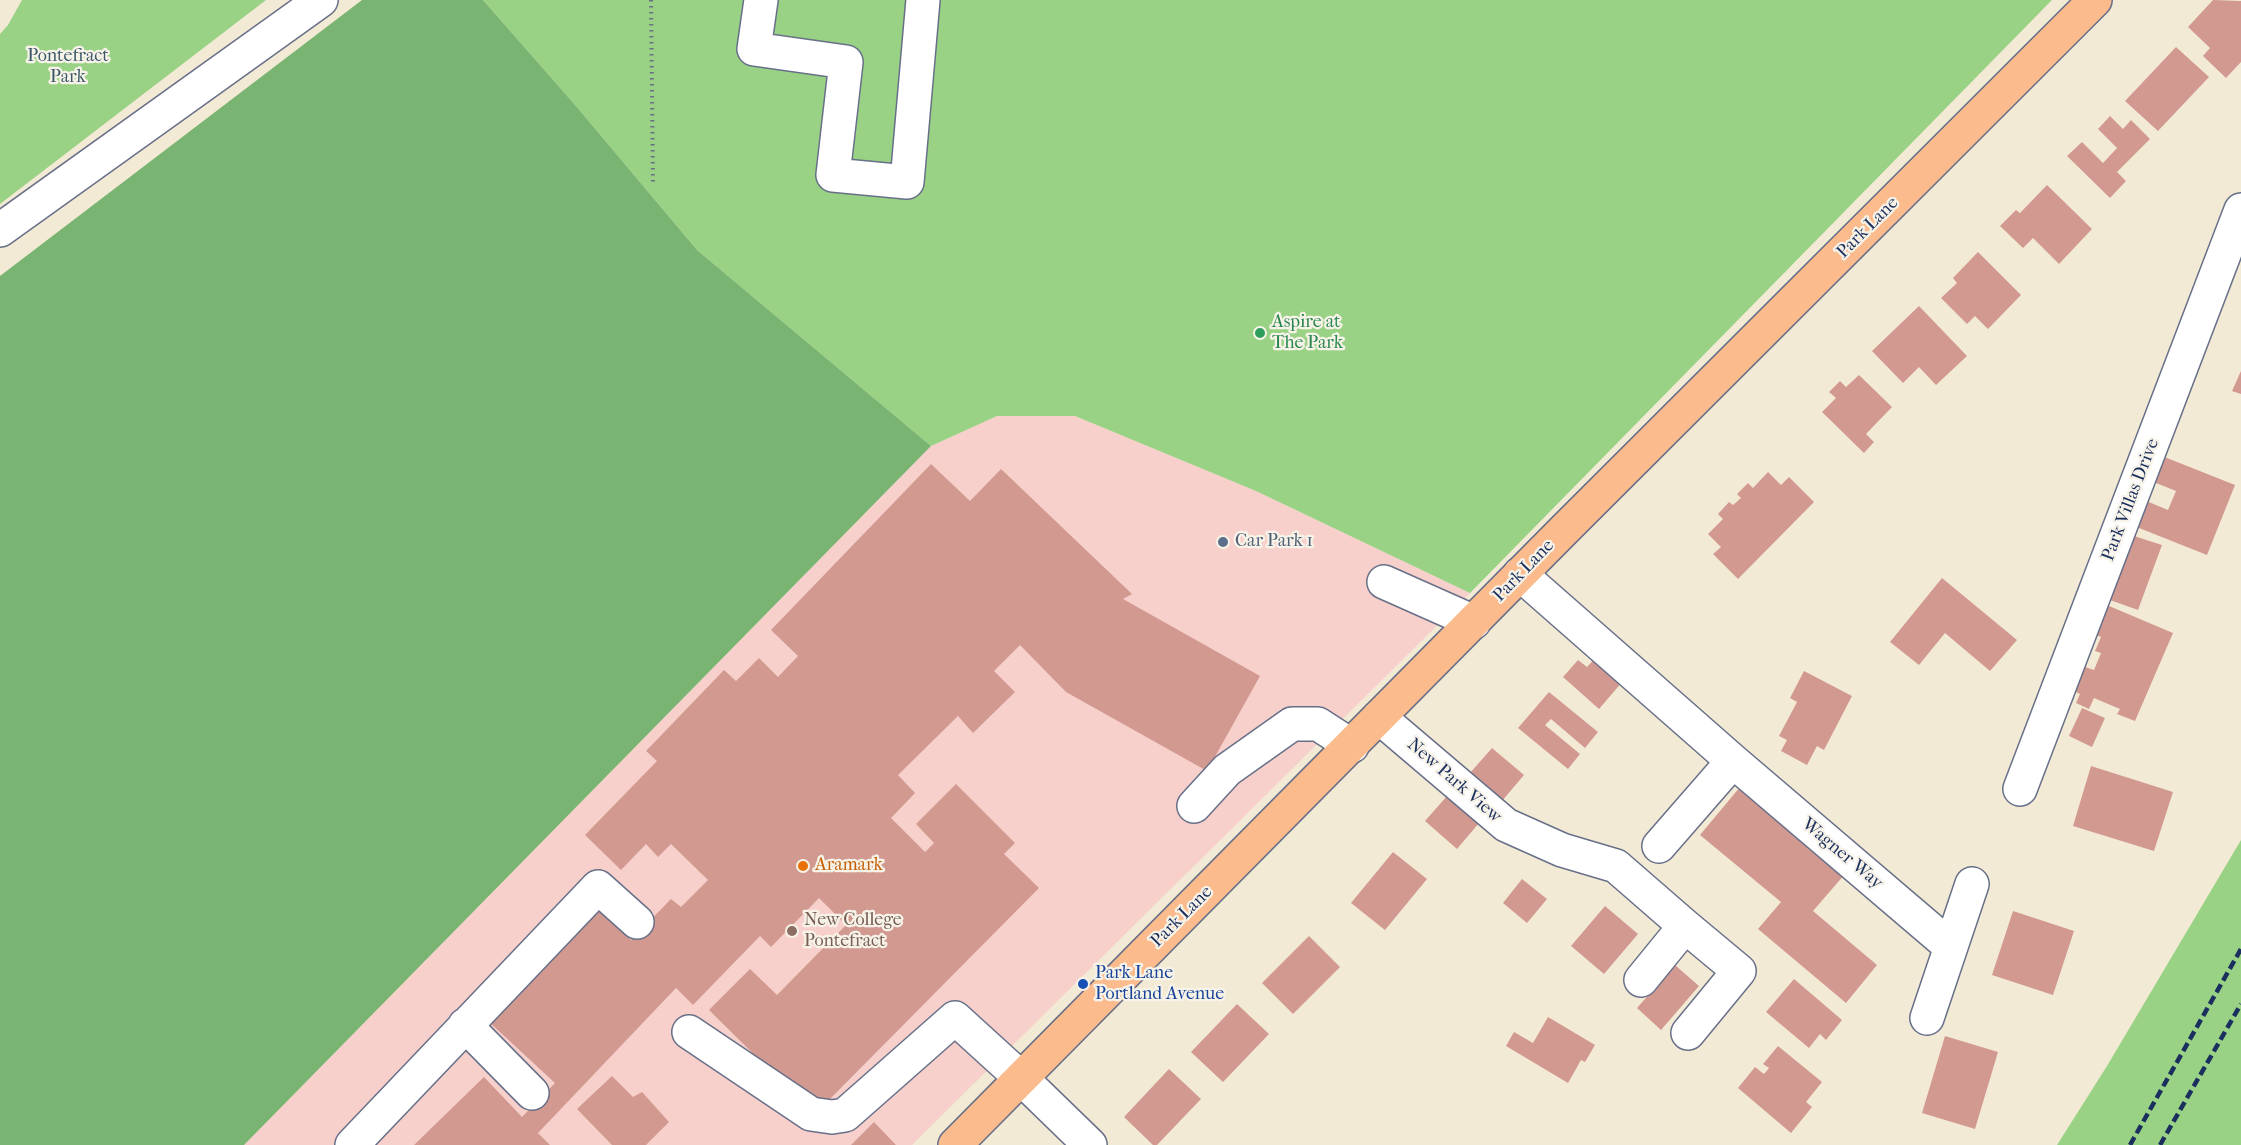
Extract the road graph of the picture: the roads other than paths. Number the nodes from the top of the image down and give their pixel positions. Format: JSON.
{"nodes":[{"id":1,"x":321,"y":0,"type":"edge"},
{"id":2,"x":760,"y":0,"type":"edge"},
{"id":3,"x":923,"y":0,"type":"edge"},
{"id":4,"x":2096,"y":0,"type":"edge"},
{"id":5,"x":2241,"y":210,"type":"edge"},
{"id":6,"x":0,"y":230,"type":"edge"},
{"id":7,"x":1520,"y":574,"type":"junction"},
{"id":8,"x":1384,"y":582,"type":"dead end"},
{"id":9,"x":1474,"y":622,"type":"junction"},
{"id":10,"x":1379,"y":717,"type":"junction"},
{"id":11,"x":1352,"y":746,"type":"junction"},
{"id":12,"x":1732,"y":762,"type":"junction"},
{"id":13,"x":2020,"y":789,"type":"dead end"},
{"id":14,"x":1194,"y":806,"type":"dead end"},
{"id":15,"x":1659,"y":846,"type":"dead end"},
{"id":16,"x":1972,"y":884,"type":"dead end"},
{"id":17,"x":637,"y":922,"type":"dead end"},
{"id":18,"x":1685,"y":926,"type":"junction"},
{"id":19,"x":1951,"y":947,"type":"junction"},
{"id":20,"x":1641,"y":980,"type":"dead end"},
{"id":21,"x":1926,"y":1018,"type":"dead end"},
{"id":22,"x":465,"y":1025,"type":"junction"},
{"id":23,"x":689,"y":1032,"type":"dead end"},
{"id":24,"x":1688,"y":1033,"type":"dead end"},
{"id":25,"x":1022,"y":1079,"type":"junction"},
{"id":26,"x":532,"y":1094,"type":"dead end"},
{"id":27,"x":352,"y":1145,"type":"edge"},
{"id":28,"x":955,"y":1145,"type":"edge"},
{"id":29,"x":1090,"y":1145,"type":"edge"}],
"edges":[{"from":1,"to":6,"type":"street"},
{"from":2,"to":3,"type":"street"},
{"from":4,"to":7,"type":"main road","name":"Park Lane"},
{"from":5,"to":13,"type":"street","name":"Park Villas Drive"},
{"from":7,"to":9,"type":"main road","name":"Park Lane"},
{"from":7,"to":12,"type":"street","name":"Wagner Way"},
{"from":8,"to":9,"type":"street"},
{"from":9,"to":10,"type":"main road","name":"Park Lane"},
{"from":10,"to":11,"type":"main road","name":"Park Lane"},
{"from":10,"to":18,"type":"street","name":"New Park View"},
{"from":11,"to":14,"type":"street"},
{"from":11,"to":25,"type":"main road","name":"Park Lane"},
{"from":12,"to":15,"type":"street"},
{"from":12,"to":19,"type":"street","name":"Wagner Way"},
{"from":16,"to":19,"type":"street"},
{"from":17,"to":22,"type":"street"},
{"from":18,"to":20,"type":"street"},
{"from":18,"to":24,"type":"street","name":"New Park View"},
{"from":19,"to":21,"type":"street"},
{"from":22,"to":26,"type":"street"},
{"from":22,"to":27,"type":"street"},
{"from":23,"to":25,"type":"street"},
{"from":25,"to":28,"type":"main road","name":"Park Lane"},
{"from":25,"to":29,"type":"street"}]}
